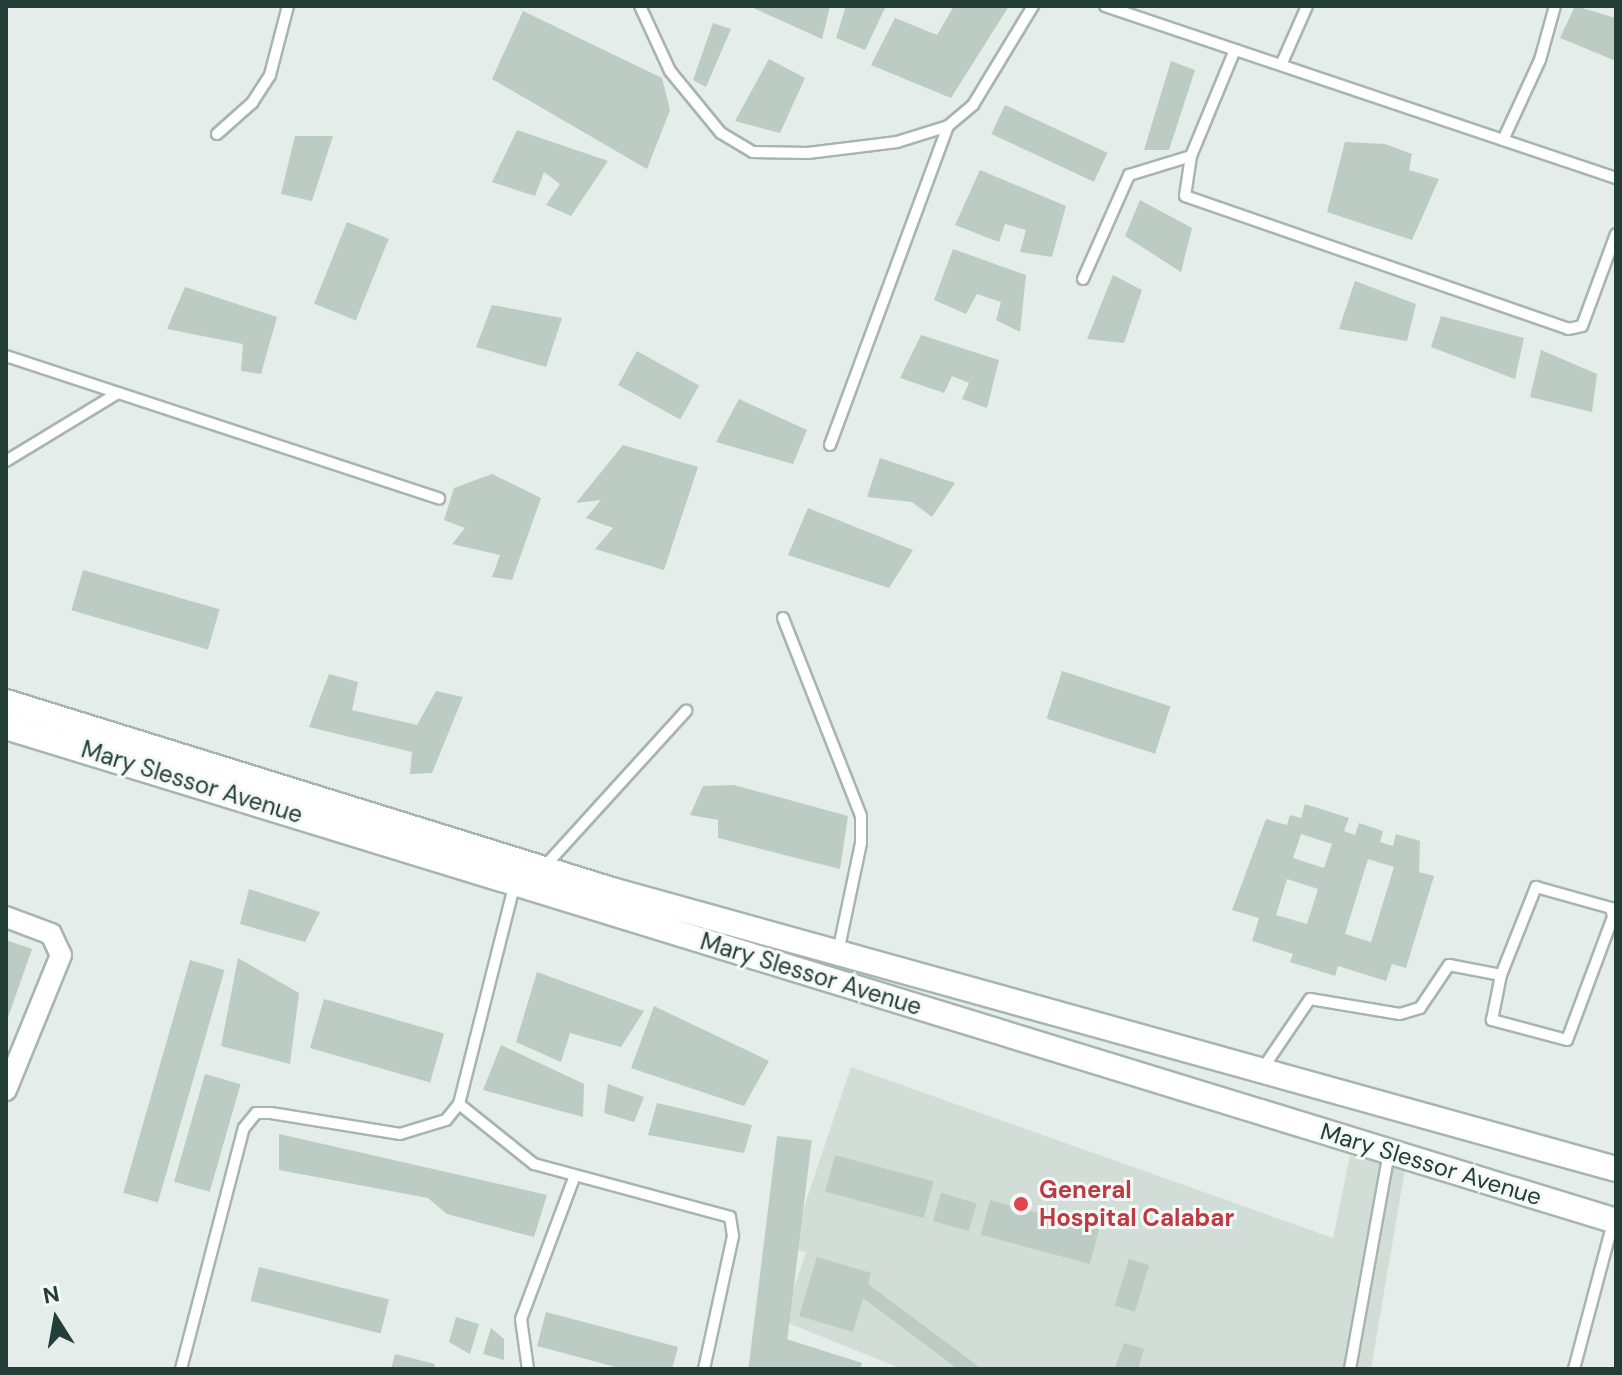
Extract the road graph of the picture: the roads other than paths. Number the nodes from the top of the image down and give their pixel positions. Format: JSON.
{"nodes":[{"id":1,"x":288,"y":6,"type":"edge"},
{"id":2,"x":640,"y":6,"type":"edge"},
{"id":3,"x":1033,"y":6,"type":"edge"},
{"id":4,"x":1105,"y":6,"type":"edge"},
{"id":5,"x":1307,"y":6,"type":"edge"},
{"id":6,"x":1555,"y":6,"type":"edge"},
{"id":7,"x":1235,"y":50,"type":"junction"},
{"id":8,"x":1281,"y":65,"type":"junction"},
{"id":9,"x":948,"y":126,"type":"junction"},
{"id":10,"x":217,"y":134,"type":"dead end"},
{"id":11,"x":1503,"y":140,"type":"junction"},
{"id":12,"x":1191,"y":156,"type":"junction"},
{"id":13,"x":1616,"y":178,"type":"edge"},
{"id":14,"x":1616,"y":234,"type":"edge"},
{"id":15,"x":1083,"y":279,"type":"dead end"},
{"id":16,"x":6,"y":356,"type":"edge"},
{"id":17,"x":118,"y":393,"type":"junction"},
{"id":18,"x":830,"y":445,"type":"dead end"},
{"id":19,"x":6,"y":461,"type":"edge"},
{"id":20,"x":439,"y":498,"type":"dead end"},
{"id":21,"x":783,"y":618,"type":"dead end"},
{"id":22,"x":6,"y":702,"type":"edge"},
{"id":23,"x":686,"y":711,"type":"dead end"},
{"id":24,"x":6,"y":727,"type":"edge"},
{"id":25,"x":544,"y":868,"type":"junction"},
{"id":26,"x":515,"y":881,"type":"junction"},
{"id":27,"x":6,"y":917,"type":"edge"},
{"id":28,"x":838,"y":954,"type":"junction"},
{"id":29,"x":1501,"y":975,"type":"junction"},
{"id":30,"x":1260,"y":1072,"type":"junction"},
{"id":31,"x":6,"y":1090,"type":"edge"},
{"id":32,"x":459,"y":1104,"type":"junction"},
{"id":33,"x":1389,"y":1151,"type":"junction"},
{"id":34,"x":1616,"y":1169,"type":"edge"},
{"id":35,"x":574,"y":1178,"type":"junction"},
{"id":36,"x":1615,"y":1220,"type":"edge"},
{"id":37,"x":181,"y":1369,"type":"edge"},
{"id":38,"x":528,"y":1369,"type":"edge"},
{"id":39,"x":704,"y":1369,"type":"edge"},
{"id":40,"x":1350,"y":1369,"type":"edge"},
{"id":41,"x":1574,"y":1369,"type":"edge"}],
"edges":[{"from":1,"to":10,"type":"lane"},
{"from":2,"to":9,"type":"lane"},
{"from":3,"to":9,"type":"lane"},
{"from":4,"to":7,"type":"lane"},
{"from":5,"to":8,"type":"lane"},
{"from":6,"to":11,"type":"lane"},
{"from":7,"to":8,"type":"lane"},
{"from":7,"to":12,"type":"lane"},
{"from":8,"to":11,"type":"lane"},
{"from":9,"to":18,"type":"lane"},
{"from":11,"to":13,"type":"lane"},
{"from":12,"to":14,"type":"lane"},
{"from":12,"to":15,"type":"lane"},
{"from":16,"to":17,"type":"lane"},
{"from":17,"to":19,"type":"lane"},
{"from":17,"to":20,"type":"lane"},
{"from":21,"to":28,"type":"lane"},
{"from":22,"to":25,"type":"main road","name":"Mary Slessor Avenue"},
{"from":23,"to":25,"type":"lane"},
{"from":24,"to":26,"type":"main road","name":"Mary Slessor Avenue"},
{"from":25,"to":28,"type":"main road","name":"Mary Slessor Avenue"},
{"from":26,"to":32,"type":"lane"},
{"from":26,"to":33,"type":"main road","name":"Mary Slessor Avenue"},
{"from":27,"to":31,"type":"street"},
{"from":28,"to":30,"type":"main road","name":"Mary Slessor Avenue"},
{"from":29,"to":29,"type":"lane"},
{"from":29,"to":30,"type":"lane"},
{"from":30,"to":34,"type":"main road","name":"Mary Slessor Avenue"},
{"from":32,"to":35,"type":"lane"},
{"from":32,"to":37,"type":"lane"},
{"from":33,"to":36,"type":"main road","name":"Mary Slessor Avenue"},
{"from":33,"to":40,"type":"lane"},
{"from":35,"to":38,"type":"lane"},
{"from":35,"to":39,"type":"lane"},
{"from":36,"to":41,"type":"lane"}]}
